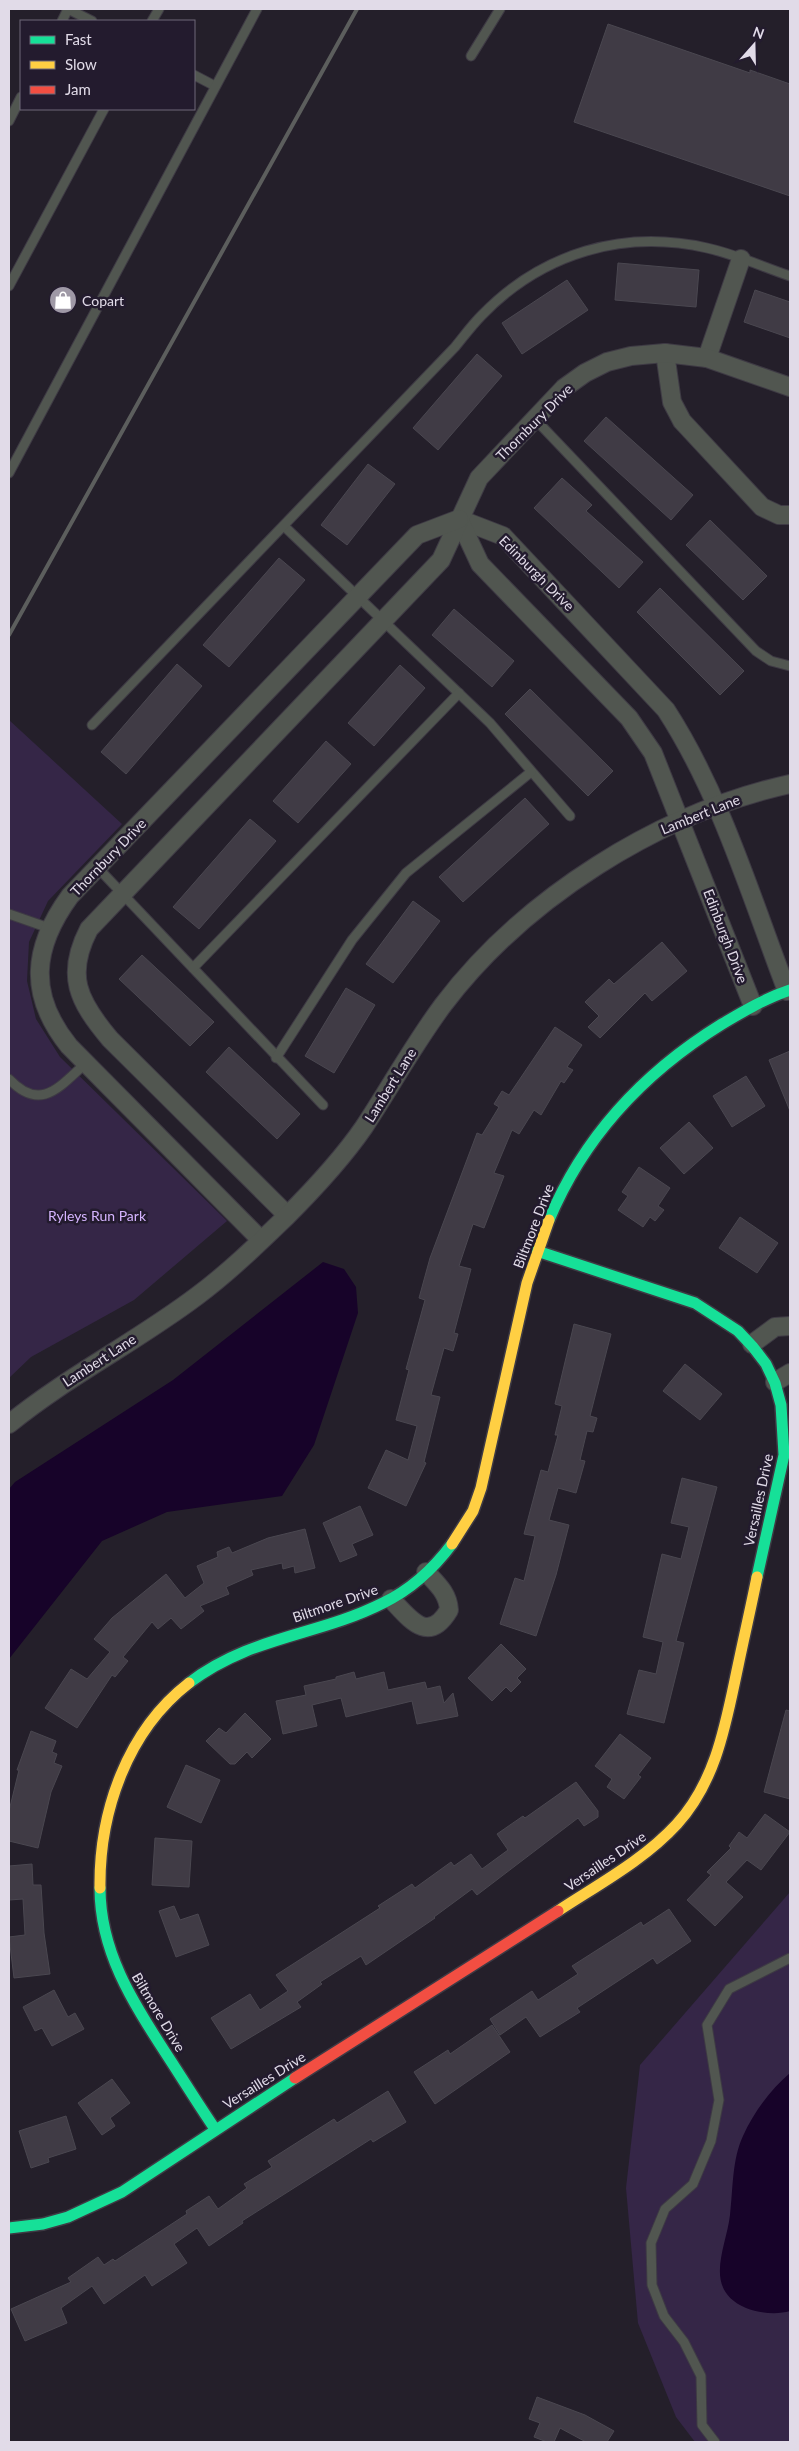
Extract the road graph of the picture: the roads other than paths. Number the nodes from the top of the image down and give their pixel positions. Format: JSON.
{"nodes":[{"id":1,"x":68,"y":9,"type":"edge"},
{"id":2,"x":159,"y":9,"type":"edge"},
{"id":3,"x":257,"y":9,"type":"edge"},
{"id":4,"x":500,"y":9,"type":"edge"},
{"id":5,"x":90,"y":20,"type":"edge"},
{"id":6,"x":153,"y":20,"type":"edge"},
{"id":7,"x":471,"y":56,"type":"dead end"},
{"id":8,"x":195,"y":76,"type":"edge"},
{"id":9,"x":215,"y":86,"type":"junction"},
{"id":10,"x":20,"y":99,"type":"edge"},
{"id":11,"x":103,"y":110,"type":"edge"},
{"id":12,"x":9,"y":121,"type":"edge"},
{"id":13,"x":741,"y":259,"type":"junction"},
{"id":14,"x":790,"y":276,"type":"edge"},
{"id":15,"x":9,"y":286,"type":"edge"},
{"id":16,"x":665,"y":353,"type":"junction"},
{"id":17,"x":707,"y":358,"type":"junction"},
{"id":18,"x":790,"y":387,"type":"edge"},
{"id":19,"x":534,"y":418,"type":"junction"},
{"id":20,"x":9,"y":473,"type":"edge"},
{"id":21,"x":790,"y":515,"type":"edge"},
{"id":22,"x":460,"y":519,"type":"junction"},
{"id":23,"x":285,"y":526,"type":"junction"},
{"id":24,"x":359,"y":596,"type":"junction"},
{"id":25,"x":385,"y":620,"type":"junction"},
{"id":26,"x":790,"y":666,"type":"edge"},
{"id":27,"x":459,"y":694,"type":"junction"},
{"id":28,"x":92,"y":725,"type":"dead end"},
{"id":29,"x":531,"y":772,"type":"junction"},
{"id":30,"x":790,"y":784,"type":"edge"},
{"id":31,"x":716,"y":806,"type":"junction"},
{"id":32,"x":570,"y":816,"type":"dead end"},
{"id":33,"x":681,"y":819,"type":"junction"},
{"id":34,"x":98,"y":868,"type":"junction"},
{"id":35,"x":123,"y":894,"type":"junction"},
{"id":36,"x":9,"y":914,"type":"edge"},
{"id":37,"x":49,"y":928,"type":"junction"},
{"id":38,"x":193,"y":968,"type":"junction"},
{"id":39,"x":789,"y":991,"type":"edge"},
{"id":40,"x":753,"y":1006,"type":"junction"},
{"id":41,"x":276,"y":1058,"type":"junction"},
{"id":42,"x":86,"y":1063,"type":"junction"},
{"id":43,"x":9,"y":1080,"type":"edge"},
{"id":44,"x":323,"y":1105,"type":"dead end"},
{"id":45,"x":287,"y":1215,"type":"junction"},
{"id":46,"x":261,"y":1240,"type":"junction"},
{"id":47,"x":537,"y":1251,"type":"junction"},
{"id":48,"x":790,"y":1326,"type":"edge"},
{"id":49,"x":752,"y":1344,"type":"junction"},
{"id":50,"x":783,"y":1377,"type":"edge"},
{"id":51,"x":9,"y":1424,"type":"edge"},
{"id":52,"x":426,"y":1572,"type":"junction"},
{"id":53,"x":391,"y":1599,"type":"junction"},
{"id":54,"x":790,"y":1958,"type":"edge"},
{"id":55,"x":215,"y":2129,"type":"junction"},
{"id":56,"x":9,"y":2228,"type":"edge"},
{"id":57,"x":715,"y":2442,"type":"edge"}],
"edges":[{"from":1,"to":5,"type":"lane"},
{"from":2,"to":6,"type":"lane"},
{"from":3,"to":9,"type":"lane"},
{"from":4,"to":7,"type":"lane"},
{"from":8,"to":9,"type":"lane"},
{"from":9,"to":20,"type":"lane"},
{"from":10,"to":12,"type":"lane"},
{"from":11,"to":15,"type":"lane"},
{"from":13,"to":14,"type":"lane"},
{"from":13,"to":17,"type":"street"},
{"from":13,"to":23,"type":"lane"},
{"from":16,"to":17,"type":"street","name":"Thornbury Drive"},
{"from":16,"to":19,"type":"street","name":"Thornbury Drive"},
{"from":16,"to":21,"type":"street"},
{"from":17,"to":18,"type":"street","name":"Thornbury Drive"},
{"from":19,"to":22,"type":"street","name":"Thornbury Drive"},
{"from":19,"to":26,"type":"lane"},
{"from":22,"to":24,"type":"street","name":"Thornbury Drive"},
{"from":22,"to":25,"type":"street","name":"Thornbury Drive"},
{"from":22,"to":31,"type":"street","name":"Edinburgh Drive"},
{"from":22,"to":33,"type":"street","name":"Edinburgh Drive"},
{"from":23,"to":24,"type":"lane"},
{"from":23,"to":28,"type":"lane"},
{"from":24,"to":25,"type":"lane"},
{"from":24,"to":34,"type":"street","name":"Thornbury Drive"},
{"from":25,"to":27,"type":"lane"},
{"from":25,"to":35,"type":"street","name":"Thornbury Drive"},
{"from":27,"to":29,"type":"lane"},
{"from":27,"to":38,"type":"lane"},
{"from":29,"to":32,"type":"lane"},
{"from":29,"to":41,"type":"lane"},
{"from":30,"to":31,"type":"street","name":"Lambert Lane"},
{"from":31,"to":33,"type":"street","name":"Lambert Lane"},
{"from":31,"to":39,"type":"street","name":"Edinburgh Drive"},
{"from":33,"to":40,"type":"street","name":"Edinburgh Drive"},
{"from":33,"to":45,"type":"street","name":"Lambert Lane"},
{"from":34,"to":35,"type":"lane"},
{"from":34,"to":37,"type":"street","name":"Thornbury Drive"},
{"from":35,"to":38,"type":"lane"},
{"from":35,"to":45,"type":"street","name":"Thornbury Drive"},
{"from":36,"to":37,"type":"lane"},
{"from":37,"to":42,"type":"street","name":"Thornbury Drive"},
{"from":38,"to":41,"type":"lane"},
{"from":39,"to":40,"type":"street","name":"Biltmore Drive"},
{"from":40,"to":47,"type":"street","name":"Biltmore Drive"},
{"from":41,"to":44,"type":"lane"},
{"from":42,"to":43,"type":"lane"},
{"from":42,"to":46,"type":"street","name":"Thornbury Drive"},
{"from":45,"to":46,"type":"street","name":"Lambert Lane"},
{"from":46,"to":51,"type":"street","name":"Lambert Lane"},
{"from":47,"to":49,"type":"street","name":"Versailles Drive"},
{"from":47,"to":52,"type":"street","name":"Biltmore Drive"},
{"from":48,"to":49,"type":"street"},
{"from":49,"to":50,"type":"street","name":"Versailles Drive"},
{"from":50,"to":55,"type":"street","name":"Versailles Drive"},
{"from":52,"to":53,"type":"street","name":"Biltmore Drive"},
{"from":52,"to":53,"type":"street"},
{"from":53,"to":55,"type":"street","name":"Biltmore Drive"},
{"from":54,"to":57,"type":"lane"},
{"from":55,"to":56,"type":"street","name":"Versailles Drive"}]}
